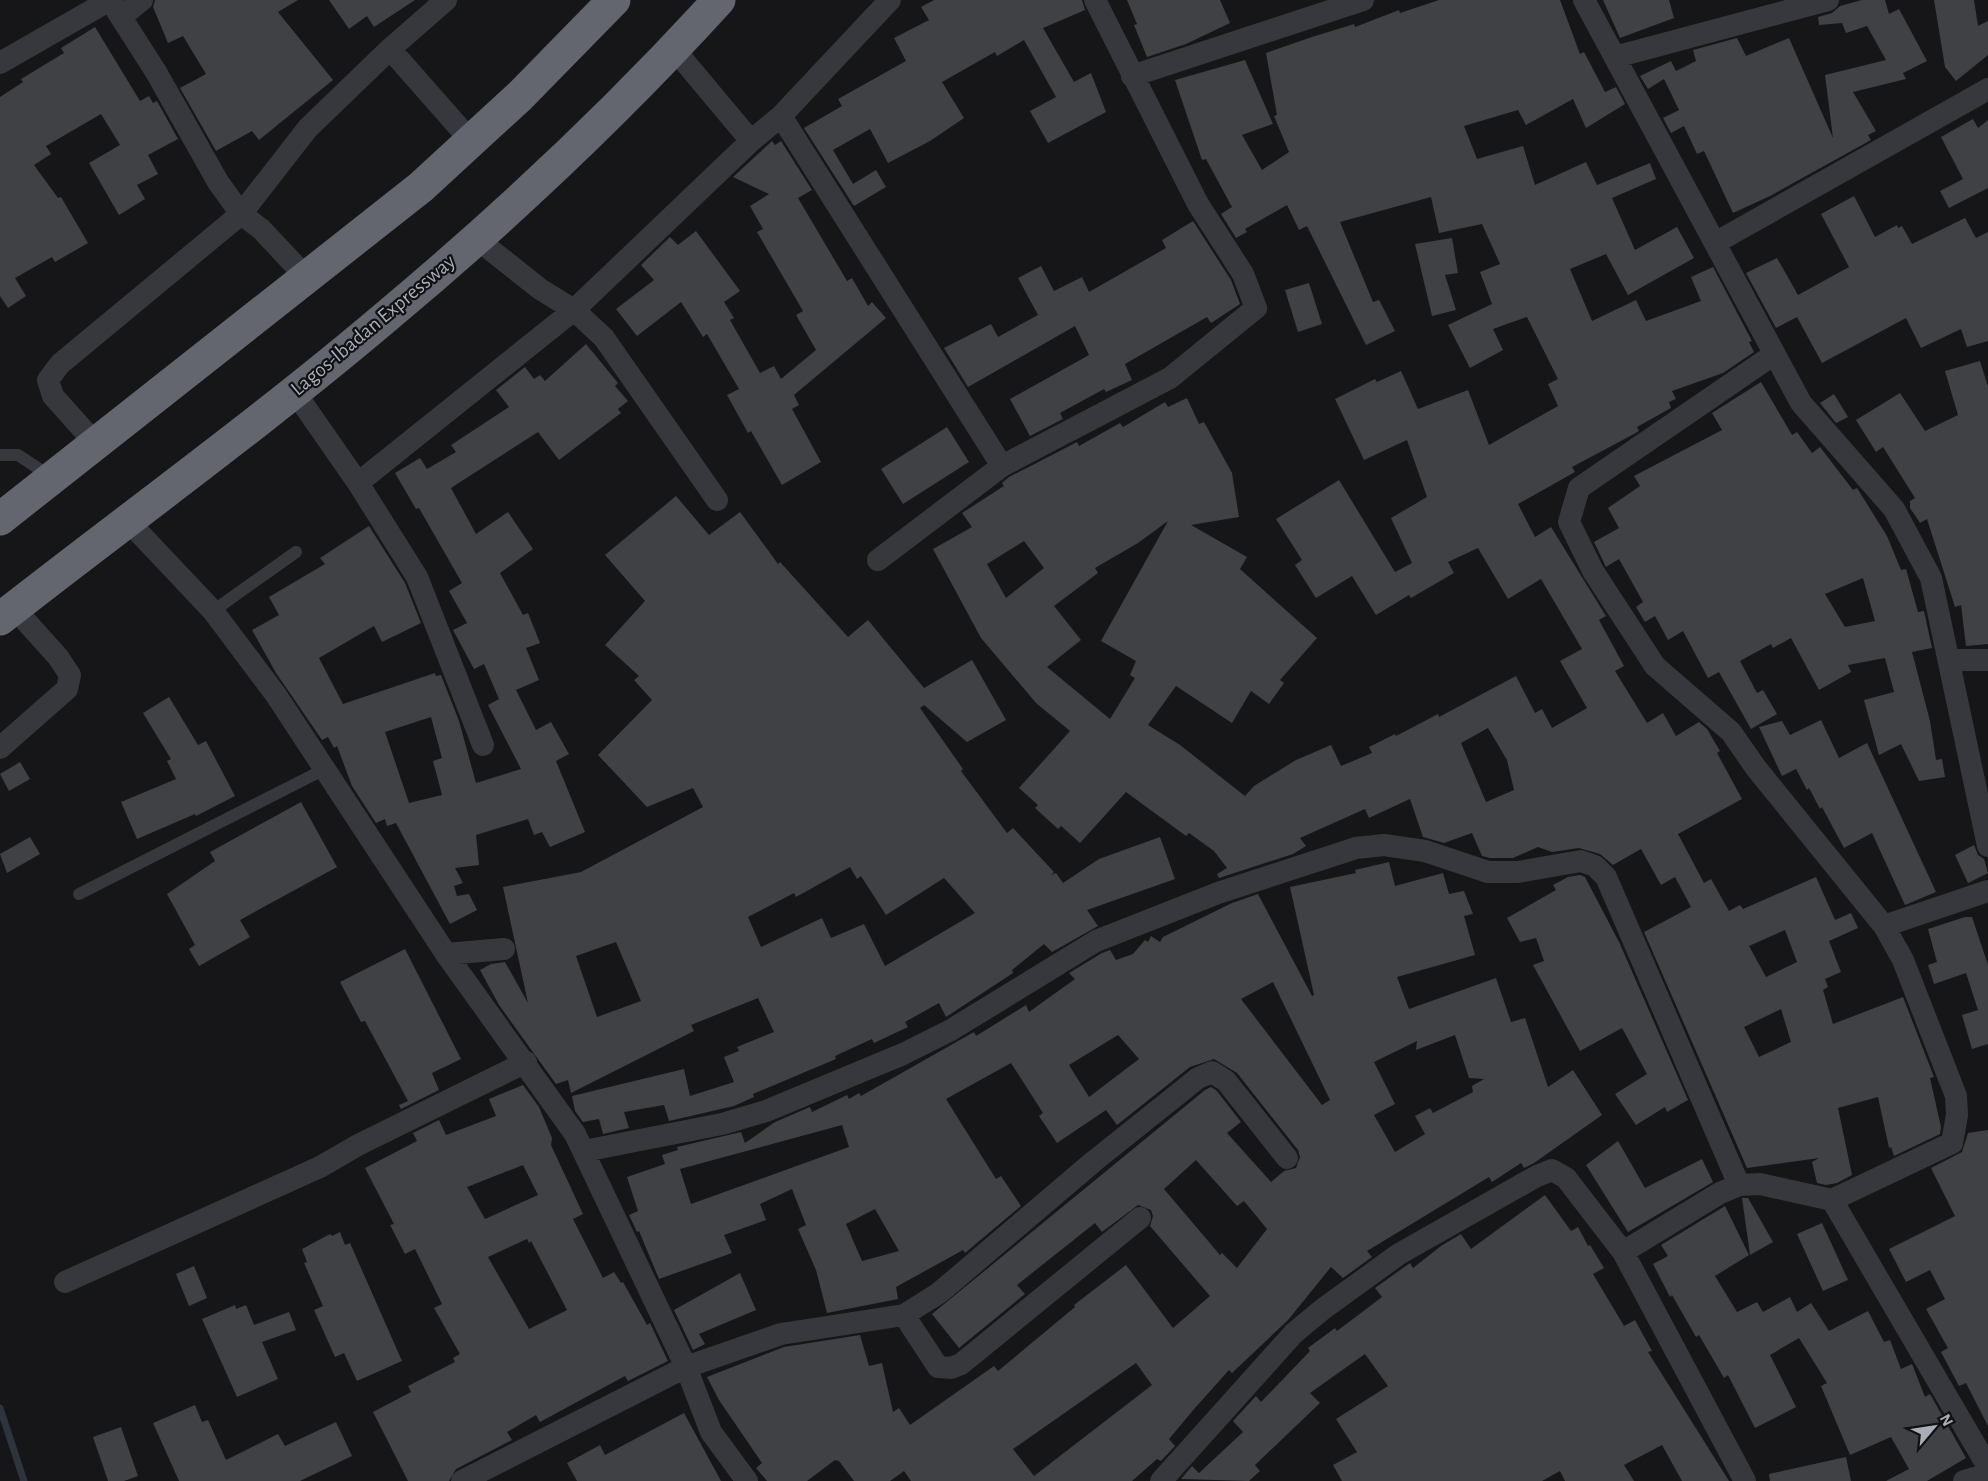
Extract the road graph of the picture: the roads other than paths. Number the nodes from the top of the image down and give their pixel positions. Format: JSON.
{"nodes":[{"id":1,"x":142,"y":0,"type":"edge"},
{"id":2,"x":446,"y":0,"type":"edge"},
{"id":3,"x":614,"y":0,"type":"edge"},
{"id":4,"x":719,"y":0,"type":"edge"},
{"id":5,"x":890,"y":0,"type":"edge"},
{"id":6,"x":1095,"y":0,"type":"edge"},
{"id":7,"x":1363,"y":0,"type":"edge"},
{"id":8,"x":1584,"y":0,"type":"edge"},
{"id":9,"x":1828,"y":0,"type":"edge"},
{"id":10,"x":113,"y":6,"type":"edge"},
{"id":11,"x":390,"y":49,"type":"junction"},
{"id":12,"x":674,"y":49,"type":"junction"},
{"id":13,"x":1615,"y":57,"type":"junction"},
{"id":14,"x":0,"y":63,"type":"edge"},
{"id":15,"x":1132,"y":76,"type":"junction"},
{"id":16,"x":1988,"y":89,"type":"edge"},
{"id":17,"x":781,"y":116,"type":"junction"},
{"id":18,"x":471,"y":141,"type":"junction"},
{"id":19,"x":751,"y":141,"type":"junction"},
{"id":20,"x":241,"y":214,"type":"junction"},
{"id":21,"x":477,"y":239,"type":"junction"},
{"id":22,"x":1715,"y":243,"type":"junction"},
{"id":23,"x":307,"y":278,"type":"junction"},
{"id":24,"x":574,"y":310,"type":"junction"},
{"id":25,"x":1773,"y":355,"type":"junction"},
{"id":26,"x":294,"y":391,"type":"junction"},
{"id":27,"x":97,"y":445,"type":"junction"},
{"id":28,"x":0,"y":455,"type":"edge"},
{"id":29,"x":1002,"y":466,"type":"junction"},
{"id":30,"x":52,"y":477,"type":"junction"},
{"id":31,"x":358,"y":483,"type":"junction"},
{"id":32,"x":717,"y":500,"type":"dead end"},
{"id":33,"x":0,"y":519,"type":"edge"},
{"id":34,"x":128,"y":521,"type":"junction"},
{"id":35,"x":296,"y":552,"type":"dead end"},
{"id":36,"x":878,"y":560,"type":"dead end"},
{"id":37,"x":213,"y":611,"type":"junction"},
{"id":38,"x":7,"y":613,"type":"edge"},
{"id":39,"x":1950,"y":660,"type":"junction"},
{"id":40,"x":1988,"y":660,"type":"edge"},
{"id":41,"x":483,"y":745,"type":"dead end"},
{"id":42,"x":0,"y":748,"type":"edge"},
{"id":43,"x":325,"y":769,"type":"junction"},
{"id":44,"x":1988,"y":846,"type":"edge"},
{"id":45,"x":1988,"y":891,"type":"edge"},
{"id":46,"x":79,"y":894,"type":"dead end"},
{"id":47,"x":1884,"y":926,"type":"junction"},
{"id":48,"x":504,"y":949,"type":"dead end"},
{"id":49,"x":446,"y":954,"type":"junction"},
{"id":50,"x":526,"y":1062,"type":"junction"},
{"id":51,"x":584,"y":1151,"type":"junction"},
{"id":52,"x":1287,"y":1158,"type":"dead end"},
{"id":53,"x":1739,"y":1185,"type":"junction"},
{"id":54,"x":1832,"y":1200,"type":"junction"},
{"id":55,"x":1140,"y":1218,"type":"dead end"},
{"id":56,"x":1623,"y":1252,"type":"junction"},
{"id":57,"x":65,"y":1282,"type":"dead end"},
{"id":58,"x":904,"y":1316,"type":"junction"},
{"id":59,"x":686,"y":1367,"type":"junction"},
{"id":60,"x":1988,"y":1467,"type":"edge"},
{"id":61,"x":1988,"y":1474,"type":"edge"},
{"id":62,"x":462,"y":1481,"type":"edge"},
{"id":63,"x":747,"y":1481,"type":"edge"},
{"id":64,"x":1161,"y":1481,"type":"edge"},
{"id":65,"x":1745,"y":1481,"type":"edge"},
{"id":66,"x":1964,"y":1481,"type":"edge"}],
"edges":[{"from":1,"to":10,"type":"street"},
{"from":2,"to":11,"type":"street"},
{"from":3,"to":18,"type":"highway"},
{"from":4,"to":12,"type":"highway","name":"Lagos-Ibadan Expressway"},
{"from":5,"to":17,"type":"street"},
{"from":6,"to":15,"type":"street"},
{"from":7,"to":15,"type":"street"},
{"from":8,"to":13,"type":"street"},
{"from":9,"to":13,"type":"street"},
{"from":10,"to":14,"type":"street"},
{"from":10,"to":20,"type":"street"},
{"from":11,"to":18,"type":"street"},
{"from":11,"to":20,"type":"street"},
{"from":12,"to":19,"type":"street"},
{"from":12,"to":21,"type":"highway","name":"Lagos-Ibadan Expressway"},
{"from":13,"to":22,"type":"street"},
{"from":15,"to":29,"type":"street"},
{"from":16,"to":22,"type":"street"},
{"from":17,"to":19,"type":"street"},
{"from":17,"to":29,"type":"street"},
{"from":18,"to":23,"type":"highway"},
{"from":19,"to":24,"type":"street"},
{"from":20,"to":23,"type":"street"},
{"from":20,"to":27,"type":"street"},
{"from":21,"to":24,"type":"street"},
{"from":21,"to":26,"type":"highway","name":"Lagos-Ibadan Expressway"},
{"from":22,"to":25,"type":"street"},
{"from":23,"to":27,"type":"highway"},
{"from":24,"to":31,"type":"street"},
{"from":24,"to":32,"type":"street"},
{"from":25,"to":39,"type":"street"},
{"from":25,"to":47,"type":"street"},
{"from":26,"to":31,"type":"street"},
{"from":26,"to":34,"type":"highway","name":"Lagos-Ibadan Expressway"},
{"from":27,"to":30,"type":"highway"},
{"from":28,"to":30,"type":"lane"},
{"from":29,"to":36,"type":"street"},
{"from":30,"to":33,"type":"highway"},
{"from":31,"to":41,"type":"street"},
{"from":34,"to":37,"type":"street"},
{"from":34,"to":38,"type":"highway","name":"Lagos-Ibadan Expressway"},
{"from":35,"to":37,"type":"lane"},
{"from":37,"to":43,"type":"street"},
{"from":38,"to":42,"type":"street"},
{"from":39,"to":40,"type":"street"},
{"from":39,"to":44,"type":"street"},
{"from":43,"to":46,"type":"lane"},
{"from":43,"to":49,"type":"street"},
{"from":45,"to":47,"type":"street"},
{"from":47,"to":54,"type":"street"},
{"from":48,"to":49,"type":"street"},
{"from":49,"to":50,"type":"street"},
{"from":50,"to":51,"type":"street"},
{"from":50,"to":57,"type":"street"},
{"from":51,"to":53,"type":"street"},
{"from":51,"to":59,"type":"street"},
{"from":52,"to":58,"type":"street"},
{"from":53,"to":54,"type":"street"},
{"from":53,"to":56,"type":"street"},
{"from":54,"to":60,"type":"street"},
{"from":55,"to":58,"type":"street"},
{"from":56,"to":64,"type":"street"},
{"from":56,"to":65,"type":"street"},
{"from":58,"to":59,"type":"street"},
{"from":59,"to":62,"type":"street"},
{"from":59,"to":63,"type":"street"},
{"from":61,"to":66,"type":"street"}]}
